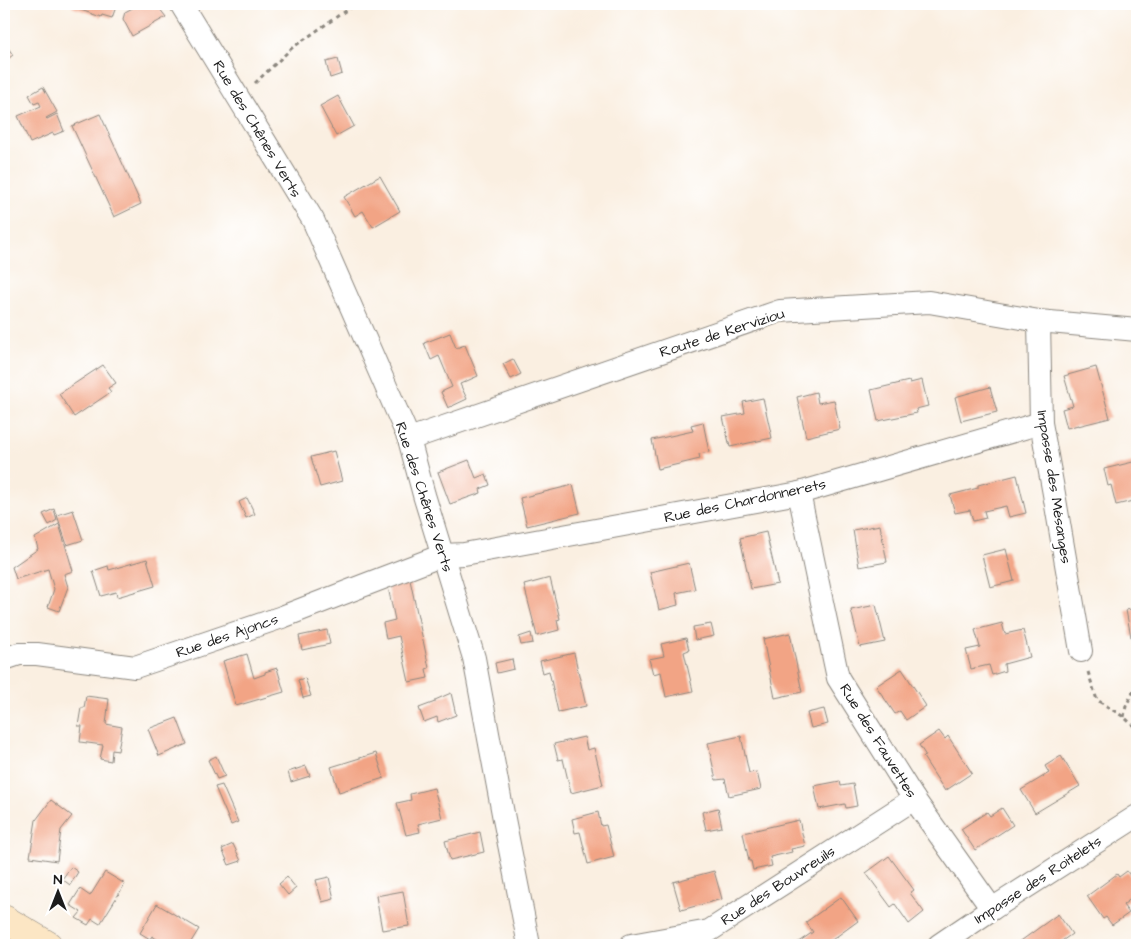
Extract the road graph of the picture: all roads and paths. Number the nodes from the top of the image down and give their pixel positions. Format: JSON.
{"nodes":[{"id":1,"x":181,"y":4,"type":"edge"},
{"id":2,"x":355,"y":4,"type":"edge"},
{"id":3,"x":250,"y":88,"type":"dead end"},
{"id":4,"x":1039,"y":321,"type":"junction"},
{"id":5,"x":1137,"y":330,"type":"edge"},
{"id":6,"x":1041,"y":423,"type":"junction"},
{"id":7,"x":409,"y":439,"type":"junction"},
{"id":8,"x":799,"y":493,"type":"junction"},
{"id":9,"x":443,"y":556,"type":"junction"},
{"id":10,"x":1081,"y":651,"type":"joint"},
{"id":11,"x":4,"y":658,"type":"edge"},
{"id":12,"x":1137,"y":687,"type":"edge"},
{"id":13,"x":1124,"y":717,"type":"junction"},
{"id":14,"x":1137,"y":729,"type":"edge"},
{"id":15,"x":914,"y":799,"type":"junction"},
{"id":16,"x":1137,"y":816,"type":"edge"},
{"id":17,"x":992,"y":909,"type":"junction"},
{"id":18,"x":4,"y":919,"type":"edge"},
{"id":19,"x":48,"y":945,"type":"edge"},
{"id":20,"x":530,"y":945,"type":"edge"},
{"id":21,"x":631,"y":945,"type":"edge"},
{"id":22,"x":939,"y":945,"type":"edge"}],
"edges":[{"from":1,"to":7,"type":"street","name":"Rue des Chênes Verts"},
{"from":2,"to":3,"type":"path"},
{"from":4,"to":5,"type":"street","name":"Route de Kerviziou"},
{"from":4,"to":6,"type":"street","name":"Impasse des Mésanges"},
{"from":4,"to":7,"type":"street","name":"Route de Kerviziou"},
{"from":6,"to":8,"type":"street","name":"Rue des Chardonnerets"},
{"from":6,"to":10,"type":"street","name":"Impasse des Mésanges"},
{"from":7,"to":9,"type":"street","name":"Rue des Chênes Verts"},
{"from":8,"to":9,"type":"street","name":"Rue des Chardonnerets"},
{"from":8,"to":15,"type":"street","name":"Rue des Fauvettes"},
{"from":9,"to":11,"type":"street","name":"Rue des Ajoncs"},
{"from":9,"to":20,"type":"street","name":"Rue des Chênes Verts"},
{"from":10,"to":13,"type":"path"},
{"from":12,"to":13,"type":"path"},
{"from":13,"to":14,"type":"path"},
{"from":15,"to":17,"type":"street","name":"Rue des Fauvettes"},
{"from":15,"to":21,"type":"street","name":"Rue des Bouvreuils"},
{"from":16,"to":17,"type":"street","name":"Impasse des Roitelets"},
{"from":17,"to":22,"type":"street","name":"Impasse des Roitelets"},
{"from":18,"to":19,"type":"main road"}]}
